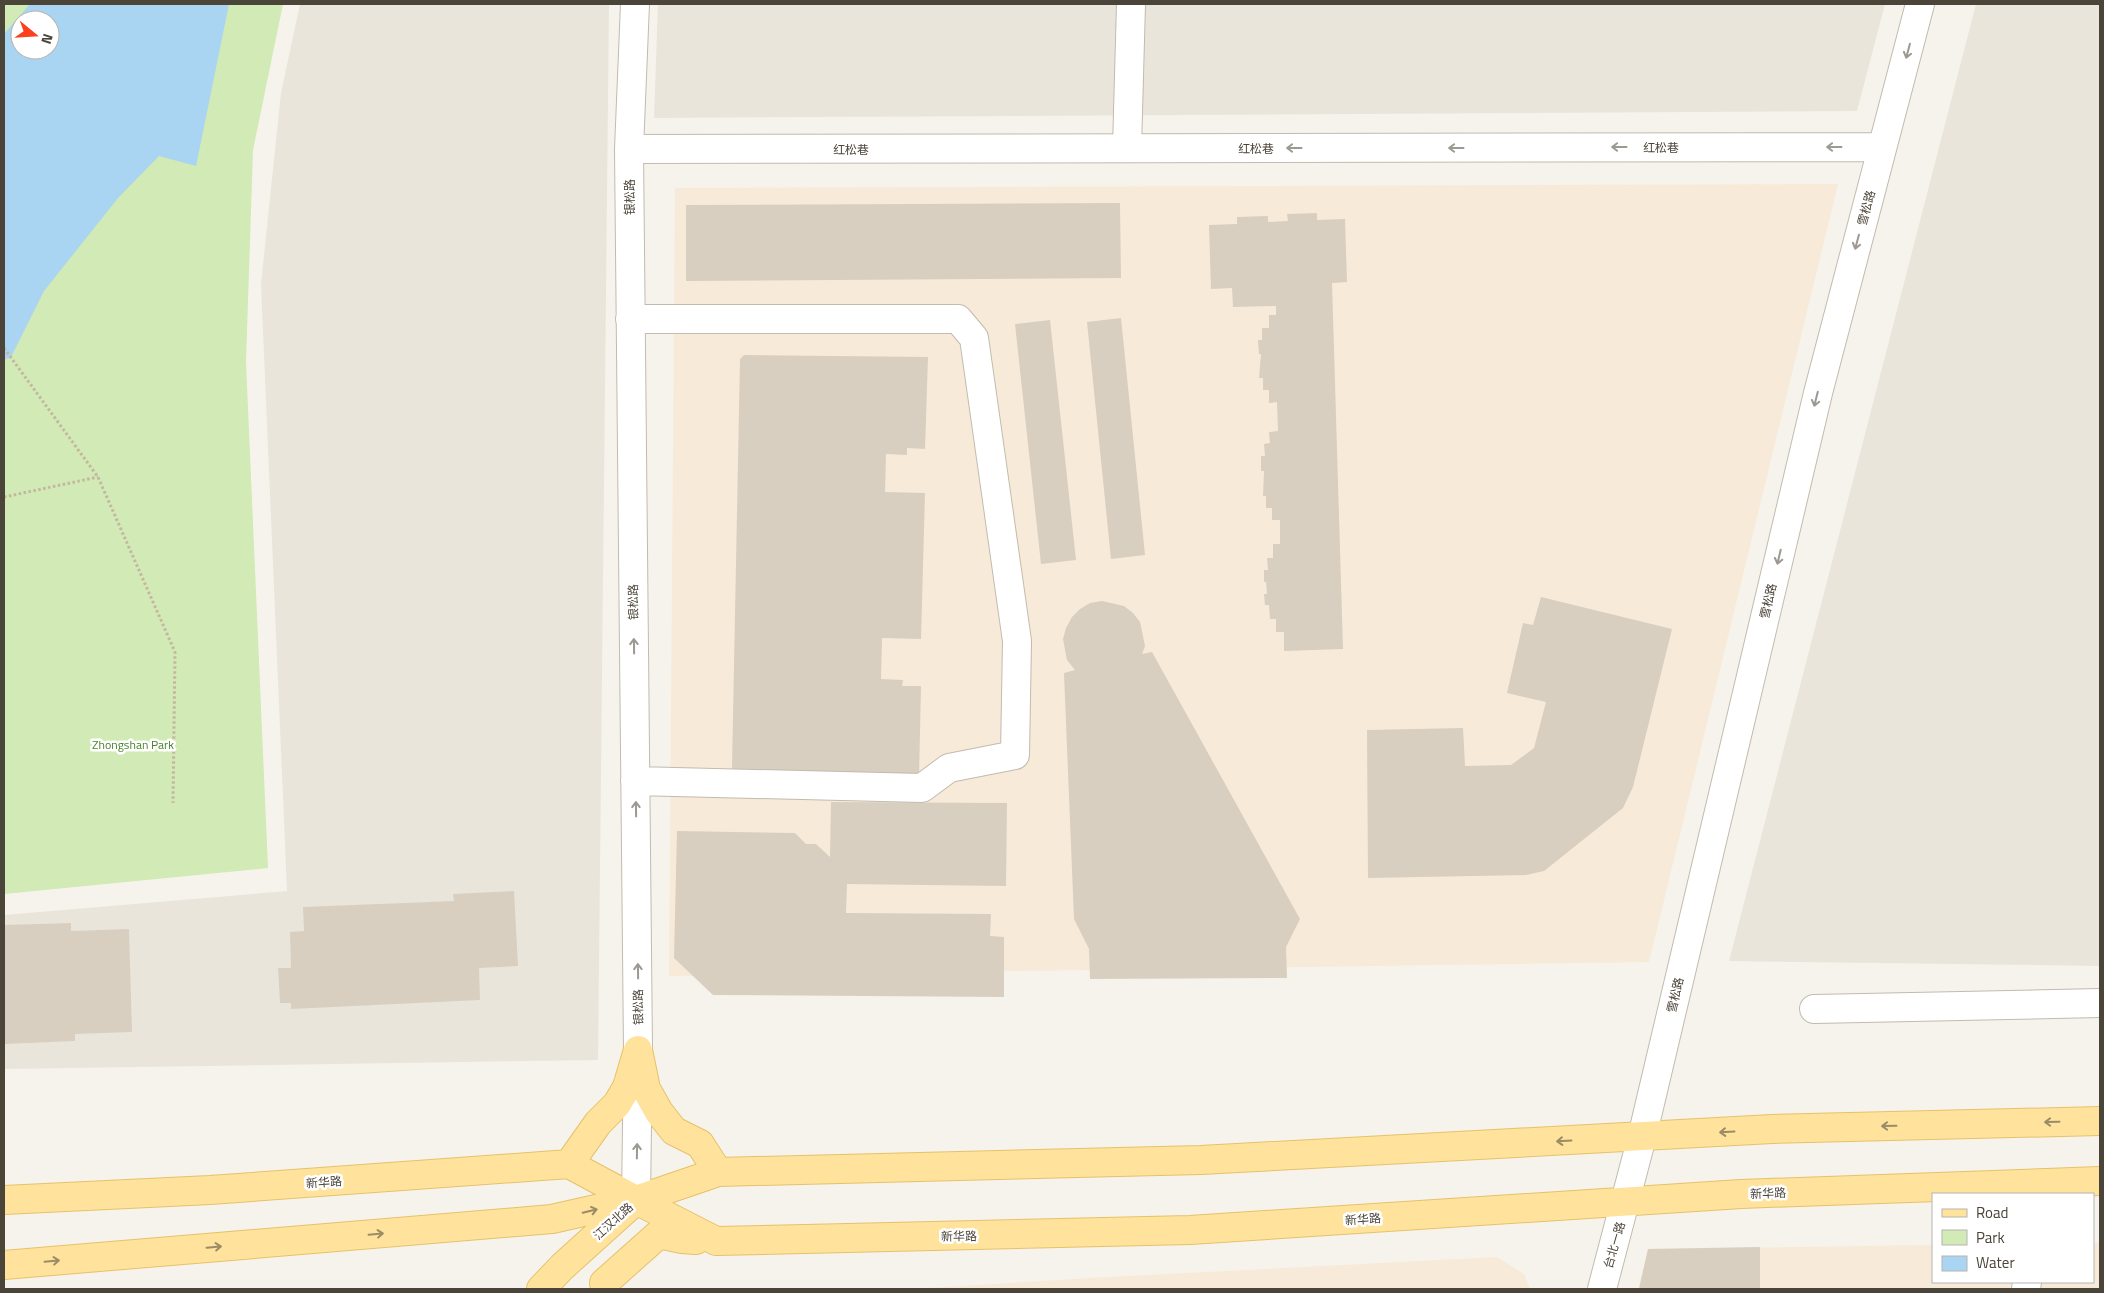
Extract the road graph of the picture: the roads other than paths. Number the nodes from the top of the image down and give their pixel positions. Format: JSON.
{"nodes":[{"id":1,"x":635,"y":4,"type":"edge"},
{"id":2,"x":1131,"y":4,"type":"edge"},
{"id":3,"x":1920,"y":4,"type":"edge"},
{"id":4,"x":1882,"y":147,"type":"junction"},
{"id":5,"x":1127,"y":148,"type":"junction"},
{"id":6,"x":629,"y":149,"type":"junction"},
{"id":7,"x":630,"y":319,"type":"junction"},
{"id":8,"x":636,"y":780,"type":"junction"},
{"id":9,"x":2100,"y":1003,"type":"edge"},
{"id":10,"x":1814,"y":1009,"type":"dead end"},
{"id":11,"x":638,"y":1050,"type":"junction"},
{"id":12,"x":2100,"y":1120,"type":"edge"},
{"id":13,"x":1642,"y":1136,"type":"junction"},
{"id":14,"x":569,"y":1164,"type":"junction"},
{"id":15,"x":718,"y":1172,"type":"junction"},
{"id":16,"x":2100,"y":1180,"type":"edge"},
{"id":17,"x":2033,"y":1189,"type":"edge"},
{"id":18,"x":4,"y":1200,"type":"edge"},
{"id":19,"x":636,"y":1200,"type":"junction"},
{"id":20,"x":1626,"y":1201,"type":"junction"},
{"id":21,"x":552,"y":1219,"type":"junction"},
{"id":22,"x":716,"y":1241,"type":"junction"},
{"id":23,"x":4,"y":1265,"type":"edge"},
{"id":24,"x":562,"y":1267,"type":"junction"},
{"id":25,"x":602,"y":1286,"type":"edge"},
{"id":26,"x":541,"y":1289,"type":"edge"},
{"id":27,"x":1602,"y":1289,"type":"edge"}],
"edges":[{"from":1,"to":6,"type":"street","name":"银松路"},
{"from":2,"to":5,"type":"street"},
{"from":3,"to":4,"type":"street","name":"雪松路","one_way":true},
{"from":4,"to":5,"type":"street","name":"红松巷","one_way":true},
{"from":4,"to":13,"type":"street","name":"雪松路","one_way":true},
{"from":5,"to":6,"type":"street","name":"红松巷"},
{"from":6,"to":7,"type":"street","name":"银松路"},
{"from":8,"to":7,"type":"street","name":"银松路","one_way":true},
{"from":7,"to":8,"type":"street"},
{"from":11,"to":8,"type":"street","name":"银松路","one_way":true},
{"from":9,"to":10,"type":"street"},
{"from":11,"to":14,"type":"main road"},
{"from":11,"to":15,"type":"main road"},
{"from":19,"to":11,"type":"street","name":"银松路","one_way":true},
{"from":12,"to":13,"type":"main road","one_way":true},
{"from":13,"to":15,"type":"main road","one_way":true},
{"from":13,"to":20,"type":"street","name":"雪松路"},
{"from":14,"to":18,"type":"main road","name":"新华路"},
{"from":14,"to":19,"type":"main road","name":"新华路"},
{"from":15,"to":19,"type":"main road"},
{"from":16,"to":17,"type":"main road","name":"新华路"},
{"from":17,"to":20,"type":"main road","name":"新华路"},
{"from":21,"to":19,"type":"main road","one_way":true},
{"from":19,"to":22,"type":"main road","name":"新华路"},
{"from":19,"to":24,"type":"main road","name":"江汉北路"},
{"from":19,"to":25,"type":"main road","name":"江汉北路"},
{"from":20,"to":22,"type":"main road","name":"新华路"},
{"from":20,"to":27,"type":"street","name":"台北一路"},
{"from":23,"to":21,"type":"main road","one_way":true},
{"from":21,"to":24,"type":"main road"},
{"from":22,"to":25,"type":"main road"},
{"from":24,"to":26,"type":"main road","name":"江汉北路"}]}
